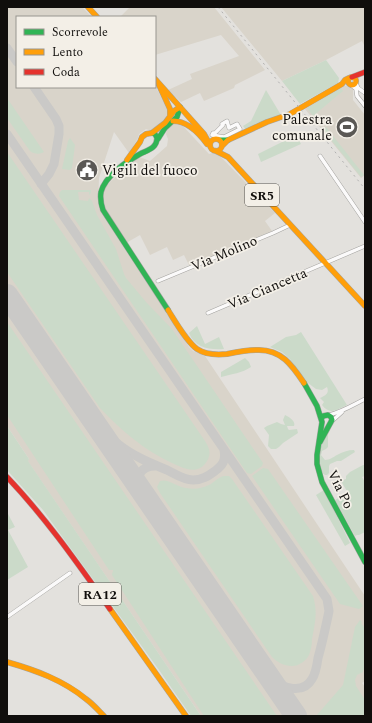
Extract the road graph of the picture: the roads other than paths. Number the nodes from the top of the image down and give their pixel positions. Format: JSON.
{"nodes":[{"id":1,"x":88,"y":7,"type":"edge"},
{"id":2,"x":96,"y":16,"type":"edge"},
{"id":3,"x":363,"y":73,"type":"edge"},
{"id":4,"x":156,"y":80,"type":"edge"},
{"id":5,"x":352,"y":81,"type":"junction"},
{"id":6,"x":363,"y":92,"type":"edge"},
{"id":7,"x":357,"y":93,"type":"junction"},
{"id":8,"x":365,"y":106,"type":"edge"},
{"id":9,"x":180,"y":107,"type":"junction"},
{"id":10,"x":171,"y":119,"type":"junction"},
{"id":11,"x":152,"y":132,"type":"junction"},
{"id":12,"x":204,"y":134,"type":"junction"},
{"id":13,"x":215,"y":138,"type":"junction"},
{"id":14,"x":158,"y":139,"type":"junction"},
{"id":15,"x":228,"y":140,"type":"junction"},
{"id":16,"x":140,"y":142,"type":"junction"},
{"id":17,"x":211,"y":146,"type":"junction"},
{"id":18,"x":222,"y":147,"type":"junction"},
{"id":19,"x":147,"y":150,"type":"junction"},
{"id":20,"x":216,"y":151,"type":"junction"},
{"id":21,"x":320,"y":156,"type":"dead end"},
{"id":22,"x":228,"y":157,"type":"junction"},
{"id":23,"x":124,"y":164,"type":"junction"},
{"id":24,"x":365,"y":222,"type":"edge"},
{"id":25,"x":290,"y":225,"type":"junction"},
{"id":26,"x":365,"y":246,"type":"edge"},
{"id":27,"x":325,"y":263,"type":"junction"},
{"id":28,"x":158,"y":281,"type":"dead end"},
{"id":29,"x":365,"y":306,"type":"edge"},
{"id":30,"x":208,"y":313,"type":"dead end"},
{"id":31,"x":314,"y":399,"type":"junction"},
{"id":32,"x":365,"y":399,"type":"edge"},
{"id":33,"x":348,"y":408,"type":"junction"},
{"id":34,"x":328,"y":415,"type":"junction"},
{"id":35,"x":322,"y":420,"type":"junction"},
{"id":36,"x":330,"y":423,"type":"junction"},
{"id":37,"x":319,"y":444,"type":"junction"},
{"id":38,"x":7,"y":477,"type":"edge"},
{"id":39,"x":7,"y":483,"type":"edge"},
{"id":40,"x":365,"y":562,"type":"edge"},
{"id":41,"x":70,"y":573,"type":"dead end"},
{"id":42,"x":7,"y":617,"type":"edge"},
{"id":43,"x":7,"y":662,"type":"edge"},
{"id":44,"x":104,"y":716,"type":"edge"},
{"id":45,"x":180,"y":716,"type":"edge"},
{"id":46,"x":186,"y":716,"type":"edge"}],
"edges":[{"from":1,"to":2,"type":"main road"},
{"from":3,"to":5,"type":"main road"},
{"from":4,"to":9,"type":"main road","number":"SR5"},
{"from":4,"to":10,"type":"main road"},
{"from":5,"to":6,"type":"street"},
{"from":5,"to":7,"type":"street"},
{"from":5,"to":15,"type":"main road"},
{"from":6,"to":7,"type":"street"},
{"from":7,"to":8,"type":"street"},
{"from":9,"to":10,"type":"main road"},
{"from":9,"to":12,"type":"main road","number":"SR5"},
{"from":10,"to":11,"type":"main road"},
{"from":10,"to":14,"type":"main road"},
{"from":10,"to":17,"type":"main road"},
{"from":11,"to":14,"type":"main road"},
{"from":11,"to":16,"type":"main road"},
{"from":12,"to":13,"type":"main road","number":"SR5"},
{"from":12,"to":17,"type":"main road","number":"SR5"},
{"from":13,"to":13,"type":"street"},
{"from":13,"to":15,"type":"main road"},
{"from":13,"to":17,"type":"main road"},
{"from":13,"to":18,"type":"main road","number":"SR5"},
{"from":14,"to":19,"type":"main road"},
{"from":15,"to":18,"type":"main road"},
{"from":16,"to":19,"type":"main road"},
{"from":16,"to":23,"type":"main road"},
{"from":17,"to":20,"type":"main road","number":"SR5"},
{"from":18,"to":20,"type":"main road"},
{"from":18,"to":22,"type":"main road","number":"SR5"},
{"from":19,"to":23,"type":"main road"},
{"from":20,"to":22,"type":"main road","number":"SR5"},
{"from":21,"to":24,"type":"street"},
{"from":22,"to":25,"type":"main road","number":"SR5"},
{"from":23,"to":31,"type":"main road"},
{"from":25,"to":27,"type":"main road","number":"SR5"},
{"from":25,"to":28,"type":"street","name":"Via Molino"},
{"from":26,"to":27,"type":"street","name":"Via Ciancetta"},
{"from":27,"to":29,"type":"main road","number":"SR5"},
{"from":27,"to":30,"type":"street","name":"Via Ciancetta"},
{"from":31,"to":34,"type":"main road"},
{"from":31,"to":35,"type":"main road"},
{"from":32,"to":33,"type":"street"},
{"from":33,"to":34,"type":"street"},
{"from":33,"to":36,"type":"street"},
{"from":34,"to":35,"type":"main road"},
{"from":34,"to":36,"type":"main road"},
{"from":35,"to":36,"type":"main road"},
{"from":35,"to":37,"type":"main road","name":"Via Po"},
{"from":36,"to":37,"type":"main road","name":"Via Po"},
{"from":37,"to":40,"type":"main road","name":"Via Po"},
{"from":38,"to":46,"type":"main road","number":"RA12"},
{"from":39,"to":45,"type":"main road","number":"RA12"},
{"from":41,"to":42,"type":"street"},
{"from":43,"to":44,"type":"main road"}]}
